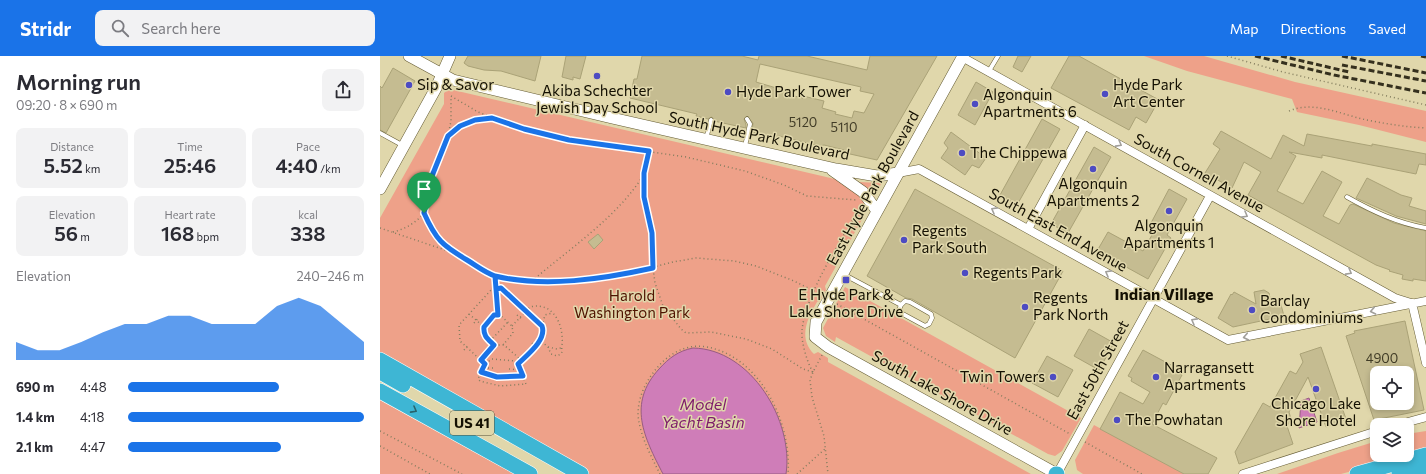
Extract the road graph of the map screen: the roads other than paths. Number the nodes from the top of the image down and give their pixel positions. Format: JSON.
{"nodes":[{"id":1,"x":409,"y":56,"type":"edge"},
{"id":2,"x":450,"y":56,"type":"edge"},
{"id":3,"x":962,"y":56,"type":"edge"},
{"id":4,"x":998,"y":56,"type":"edge"},
{"id":5,"x":989,"y":72,"type":"junction"},
{"id":6,"x":441,"y":74,"type":"junction"},
{"id":7,"x":747,"y":119,"type":"dead end"},
{"id":8,"x":711,"y":120,"type":"dead end"},
{"id":9,"x":1085,"y":125,"type":"junction"},
{"id":10,"x":380,"y":133,"type":"edge"},
{"id":11,"x":706,"y":140,"type":"junction"},
{"id":12,"x":404,"y":146,"type":"junction"},
{"id":13,"x":744,"y":149,"type":"junction"},
{"id":14,"x":828,"y":167,"type":"junction"},
{"id":15,"x":898,"y":173,"type":"junction"},
{"id":16,"x":380,"y":189,"type":"edge"},
{"id":17,"x":1210,"y":196,"type":"junction"},
{"id":18,"x":1347,"y":197,"type":"dead end"},
{"id":19,"x":877,"y":211,"type":"junction"},
{"id":20,"x":1426,"y":228,"type":"edge"},
{"id":21,"x":1028,"y":229,"type":"junction"},
{"id":22,"x":843,"y":273,"type":"junction"},
{"id":23,"x":1154,"y":299,"type":"junction"},
{"id":24,"x":1426,"y":301,"type":"edge"},
{"id":25,"x":1412,"y":303,"type":"junction"},
{"id":26,"x":901,"y":306,"type":"junction"},
{"id":27,"x":815,"y":336,"type":"joint"},
{"id":28,"x":380,"y":360,"type":"edge"},
{"id":29,"x":1426,"y":363,"type":"edge"},
{"id":30,"x":380,"y":372,"type":"edge"},
{"id":31,"x":380,"y":391,"type":"edge"},
{"id":32,"x":1426,"y":417,"type":"edge"},
{"id":33,"x":1414,"y":420,"type":"edge"},
{"id":34,"x":1370,"y":433,"type":"edge"},
{"id":35,"x":1426,"y":454,"type":"edge"},
{"id":36,"x":1426,"y":467,"type":"edge"},
{"id":37,"x":530,"y":474,"type":"edge"},
{"id":38,"x":563,"y":474,"type":"edge"},
{"id":39,"x":581,"y":474,"type":"edge"},
{"id":40,"x":1057,"y":474,"type":"edge"},
{"id":41,"x":1243,"y":474,"type":"edge"},
{"id":42,"x":1357,"y":474,"type":"edge"},
{"id":43,"x":1399,"y":474,"type":"edge"}],
"edges":[{"from":1,"to":6,"type":"street","name":"South Hyde Park Boulevard"},
{"from":2,"to":6,"type":"street"},
{"from":3,"to":5,"type":"street","name":"South Cornell Avenue"},
{"from":3,"to":15,"type":"street","name":"East Hyde Park Boulevard"},
{"from":4,"to":5,"type":"lane"},
{"from":5,"to":9,"type":"street","name":"South Cornell Avenue"},
{"from":6,"to":11,"type":"street","name":"South Hyde Park Boulevard"},
{"from":6,"to":12,"type":"street"},
{"from":7,"to":13,"type":"lane"},
{"from":8,"to":11,"type":"lane"},
{"from":9,"to":17,"type":"street","name":"South Cornell Avenue","one_way":true},
{"from":9,"to":21,"type":"street"},
{"from":10,"to":12,"type":"lane"},
{"from":11,"to":13,"type":"street","name":"South Hyde Park Boulevard"},
{"from":12,"to":16,"type":"street"},
{"from":13,"to":14,"type":"street","name":"South Hyde Park Boulevard"},
{"from":14,"to":15,"type":"street","name":"South Hyde Park Boulevard"},
{"from":14,"to":19,"type":"street"},
{"from":15,"to":19,"type":"street","name":"East Hyde Park Boulevard"},
{"from":21,"to":15,"type":"street","name":"South East End Avenue","one_way":true},
{"from":17,"to":23,"type":"street","name":"East 50th Street"},
{"from":17,"to":25,"type":"street","name":"South Cornell Avenue","one_way":true},
{"from":18,"to":20,"type":"lane"},
{"from":19,"to":22,"type":"street","name":"East Hyde Park Boulevard"},
{"from":23,"to":21,"type":"street","name":"South East End Avenue","one_way":true},
{"from":22,"to":26,"type":"lane"},
{"from":22,"to":27,"type":"street","name":"East Hyde Park Boulevard"},
{"from":25,"to":23,"type":"street","name":"South East End Avenue","one_way":true},
{"from":23,"to":40,"type":"street","name":"East 50th Street"},
{"from":24,"to":25,"type":"street","name":"South Cornell Avenue"},
{"from":25,"to":29,"type":"street"},
{"from":26,"to":26,"type":"lane"},
{"from":27,"to":40,"type":"street","name":"South Lake Shore Drive"},
{"from":28,"to":39,"type":"highway"},
{"from":30,"to":38,"type":"highway","number":"US 41"},
{"from":31,"to":37,"type":"highway","number":"US 41","one_way":true},
{"from":32,"to":33,"type":"street"},
{"from":34,"to":41,"type":"street"},
{"from":35,"to":42,"type":"highway"},
{"from":36,"to":43,"type":"highway"}]}
